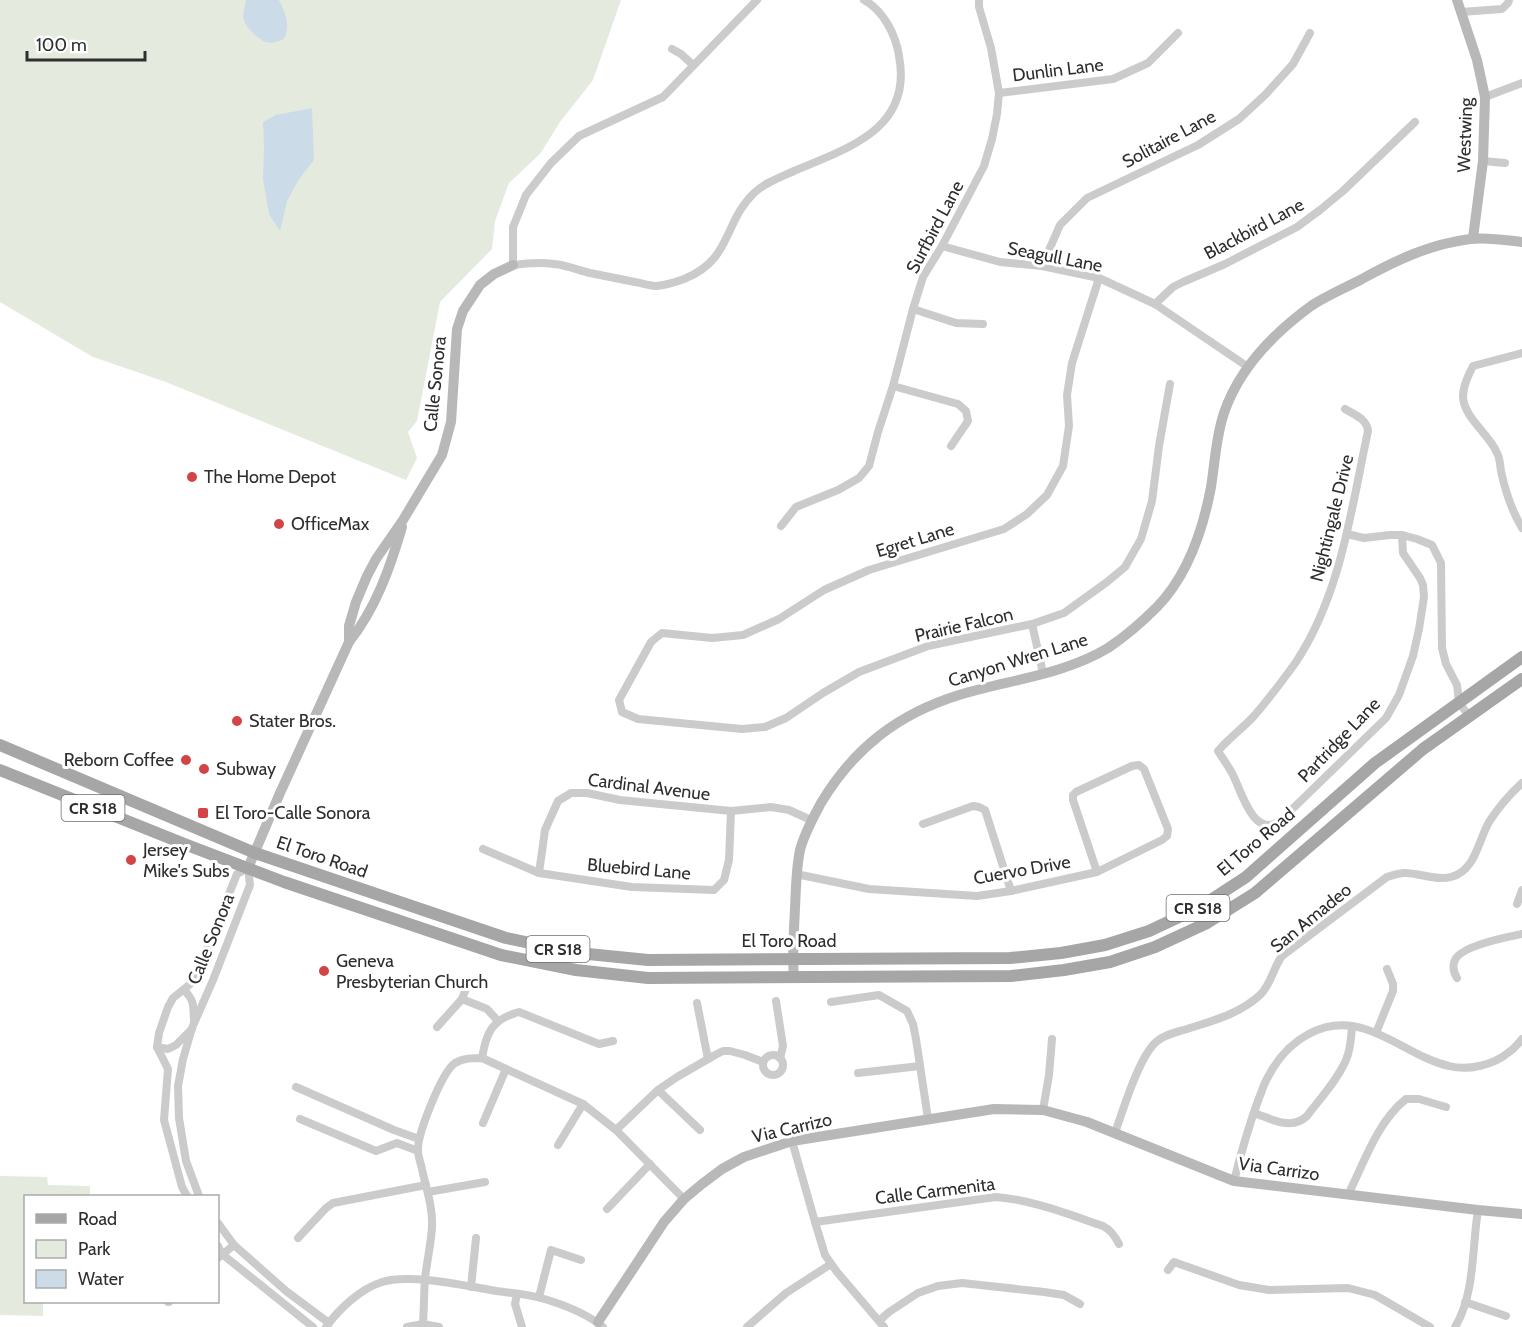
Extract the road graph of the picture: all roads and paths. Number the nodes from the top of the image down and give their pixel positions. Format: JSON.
{"nodes":[{"id":1,"x":757,"y":0,"type":"edge"},
{"id":2,"x":864,"y":0,"type":"edge"},
{"id":3,"x":980,"y":0,"type":"edge"},
{"id":4,"x":1457,"y":0,"type":"edge"},
{"id":5,"x":1509,"y":0,"type":"edge"},
{"id":6,"x":1461,"y":12,"type":"junction"},
{"id":7,"x":1178,"y":33,"type":"dead end"},
{"id":8,"x":1310,"y":33,"type":"dead end"},
{"id":9,"x":672,"y":49,"type":"dead end"},
{"id":10,"x":693,"y":65,"type":"junction"},
{"id":11,"x":1522,"y":83,"type":"edge"},
{"id":12,"x":999,"y":93,"type":"junction"},
{"id":13,"x":1485,"y":97,"type":"junction"},
{"id":14,"x":1415,"y":122,"type":"dead end"},
{"id":15,"x":1483,"y":160,"type":"junction"},
{"id":16,"x":1505,"y":163,"type":"dead end"},
{"id":17,"x":1473,"y":238,"type":"junction"},
{"id":18,"x":1522,"y":242,"type":"edge"},
{"id":19,"x":942,"y":246,"type":"junction"},
{"id":20,"x":513,"y":265,"type":"junction"},
{"id":21,"x":1042,"y":266,"type":"junction"},
{"id":22,"x":1099,"y":278,"type":"junction"},
{"id":23,"x":1155,"y":304,"type":"junction"},
{"id":24,"x":913,"y":309,"type":"junction"},
{"id":25,"x":983,"y":324,"type":"dead end"},
{"id":26,"x":1522,"y":353,"type":"edge"},
{"id":27,"x":1248,"y":367,"type":"junction"},
{"id":28,"x":1170,"y":384,"type":"dead end"},
{"id":29,"x":893,"y":386,"type":"junction"},
{"id":30,"x":1345,"y":409,"type":"dead end"},
{"id":31,"x":951,"y":446,"type":"dead end"},
{"id":32,"x":403,"y":520,"type":"junction"},
{"id":33,"x":781,"y":526,"type":"dead end"},
{"id":34,"x":1522,"y":528,"type":"edge"},
{"id":35,"x":1347,"y":534,"type":"junction"},
{"id":36,"x":1402,"y":535,"type":"junction"},
{"id":37,"x":370,"y":571,"type":"junction"},
{"id":38,"x":388,"y":571,"type":"junction"},
{"id":39,"x":1032,"y":624,"type":"junction"},
{"id":40,"x":349,"y":642,"type":"junction"},
{"id":41,"x":1522,"y":657,"type":"edge"},
{"id":42,"x":1042,"y":673,"type":"junction"},
{"id":43,"x":1522,"y":679,"type":"edge"},
{"id":44,"x":1459,"y":702,"type":"junction"},
{"id":45,"x":622,"y":712,"type":"joint"},
{"id":46,"x":1468,"y":716,"type":"junction"},
{"id":47,"x":0,"y":745,"type":"edge"},
{"id":48,"x":0,"y":770,"type":"edge"},
{"id":49,"x":1522,"y":783,"type":"edge"},
{"id":50,"x":730,"y":811,"type":"junction"},
{"id":51,"x":1250,"y":812,"type":"joint"},
{"id":52,"x":812,"y":820,"type":"junction"},
{"id":53,"x":923,"y":824,"type":"dead end"},
{"id":54,"x":483,"y":849,"type":"dead end"},
{"id":55,"x":255,"y":853,"type":"junction"},
{"id":56,"x":248,"y":868,"type":"junction"},
{"id":57,"x":1097,"y":872,"type":"junction"},
{"id":58,"x":539,"y":873,"type":"junction"},
{"id":59,"x":796,"y":874,"type":"junction"},
{"id":60,"x":1522,"y":890,"type":"edge"},
{"id":61,"x":1011,"y":891,"type":"junction"},
{"id":62,"x":1517,"y":904,"type":"dead end"},
{"id":63,"x":1522,"y":934,"type":"edge"},
{"id":64,"x":792,"y":959,"type":"junction"},
{"id":65,"x":1387,"y":969,"type":"dead end"},
{"id":66,"x":794,"y":978,"type":"junction"},
{"id":67,"x":1457,"y":978,"type":"dead end"},
{"id":68,"x":469,"y":981,"type":"dead end"},
{"id":69,"x":184,"y":990,"type":"junction"},
{"id":70,"x":462,"y":999,"type":"junction"},
{"id":71,"x":776,"y":1001,"type":"dead end"},
{"id":72,"x":831,"y":1002,"type":"dead end"},
{"id":73,"x":697,"y":1003,"type":"dead end"},
{"id":74,"x":498,"y":1021,"type":"junction"},
{"id":75,"x":193,"y":1025,"type":"junction"},
{"id":76,"x":1352,"y":1026,"type":"junction"},
{"id":77,"x":437,"y":1027,"type":"dead end"},
{"id":78,"x":1376,"y":1033,"type":"junction"},
{"id":79,"x":1052,"y":1039,"type":"dead end"},
{"id":80,"x":1522,"y":1040,"type":"edge"},
{"id":81,"x":613,"y":1041,"type":"dead end"},
{"id":82,"x":157,"y":1047,"type":"junction"},
{"id":83,"x":482,"y":1058,"type":"junction"},
{"id":84,"x":780,"y":1058,"type":"junction"},
{"id":85,"x":708,"y":1059,"type":"junction"},
{"id":86,"x":763,"y":1062,"type":"junction"},
{"id":87,"x":920,"y":1066,"type":"junction"},
{"id":88,"x":506,"y":1069,"type":"junction"},
{"id":89,"x":858,"y":1073,"type":"dead end"},
{"id":90,"x":296,"y":1087,"type":"dead end"},
{"id":91,"x":658,"y":1090,"type":"junction"},
{"id":92,"x":583,"y":1104,"type":"junction"},
{"id":93,"x":1446,"y":1107,"type":"dead end"},
{"id":94,"x":1043,"y":1110,"type":"junction"},
{"id":95,"x":1254,"y":1113,"type":"junction"},
{"id":96,"x":300,"y":1119,"type":"dead end"},
{"id":97,"x":928,"y":1119,"type":"junction"},
{"id":98,"x":483,"y":1123,"type":"dead end"},
{"id":99,"x":394,"y":1130,"type":"junction"},
{"id":100,"x":616,"y":1130,"type":"junction"},
{"id":101,"x":700,"y":1130,"type":"dead end"},
{"id":102,"x":1115,"y":1133,"type":"junction"},
{"id":103,"x":419,"y":1139,"type":"junction"},
{"id":104,"x":792,"y":1141,"type":"junction"},
{"id":105,"x":558,"y":1145,"type":"dead end"},
{"id":106,"x":389,"y":1146,"type":"junction"},
{"id":107,"x":418,"y":1151,"type":"junction"},
{"id":108,"x":650,"y":1164,"type":"junction"},
{"id":109,"x":1234,"y":1181,"type":"junction"},
{"id":110,"x":485,"y":1182,"type":"dead end"},
{"id":111,"x":427,"y":1188,"type":"junction"},
{"id":112,"x":186,"y":1195,"type":"edge"},
{"id":113,"x":198,"y":1195,"type":"edge"},
{"id":114,"x":1348,"y":1195,"type":"junction"},
{"id":115,"x":684,"y":1199,"type":"junction"},
{"id":116,"x":608,"y":1209,"type":"dead end"},
{"id":117,"x":1478,"y":1210,"type":"junction"},
{"id":118,"x":1522,"y":1214,"type":"edge"},
{"id":119,"x":814,"y":1222,"type":"junction"},
{"id":120,"x":219,"y":1223,"type":"edge"},
{"id":121,"x":298,"y":1238,"type":"dead end"},
{"id":122,"x":476,"y":1238,"type":"dead end"},
{"id":123,"x":1119,"y":1244,"type":"dead end"},
{"id":124,"x":234,"y":1245,"type":"junction"},
{"id":125,"x":220,"y":1256,"type":"edge"},
{"id":126,"x":581,"y":1260,"type":"dead end"},
{"id":127,"x":831,"y":1264,"type":"junction"},
{"id":128,"x":1168,"y":1270,"type":"dead end"},
{"id":129,"x":425,"y":1280,"type":"junction"},
{"id":130,"x":471,"y":1287,"type":"junction"},
{"id":131,"x":517,"y":1294,"type":"junction"},
{"id":132,"x":539,"y":1297,"type":"junction"},
{"id":133,"x":1465,"y":1302,"type":"junction"},
{"id":134,"x":1080,"y":1304,"type":"dead end"},
{"id":135,"x":1506,"y":1316,"type":"dead end"},
{"id":136,"x":423,"y":1324,"type":"junction"},
{"id":137,"x":882,"y":1324,"type":"edge"},
{"id":138,"x":327,"y":1325,"type":"edge"},
{"id":139,"x":600,"y":1325,"type":"edge"},
{"id":140,"x":313,"y":1327,"type":"edge"},
{"id":141,"x":407,"y":1327,"type":"edge"},
{"id":142,"x":439,"y":1327,"type":"edge"},
{"id":143,"x":522,"y":1327,"type":"edge"},
{"id":144,"x":747,"y":1327,"type":"edge"},
{"id":145,"x":1430,"y":1327,"type":"edge"},
{"id":146,"x":1455,"y":1327,"type":"edge"}],
"edges":[{"from":1,"to":10,"type":"street"},
{"from":2,"to":20,"type":"street"},
{"from":3,"to":12,"type":"street","name":"Surfbird Lane"},
{"from":4,"to":6,"type":"street","name":"Westwing"},
{"from":5,"to":6,"type":"street"},
{"from":6,"to":13,"type":"street","name":"Westwing"},
{"from":7,"to":12,"type":"street","name":"Dunlin Lane"},
{"from":8,"to":21,"type":"street","name":"Solitaire Lane"},
{"from":9,"to":10,"type":"street"},
{"from":10,"to":20,"type":"street"},
{"from":11,"to":13,"type":"street"},
{"from":12,"to":19,"type":"street","name":"Surfbird Lane"},
{"from":13,"to":15,"type":"street","name":"Westwing"},
{"from":14,"to":23,"type":"street","name":"Blackbird Lane"},
{"from":15,"to":16,"type":"street"},
{"from":15,"to":17,"type":"street","name":"Westwing"},
{"from":17,"to":18,"type":"street","name":"Canyon Wren Lane"},
{"from":17,"to":27,"type":"street","name":"Canyon Wren Lane"},
{"from":19,"to":21,"type":"street","name":"Seagull Lane"},
{"from":19,"to":24,"type":"street","name":"Surfbird Lane"},
{"from":20,"to":32,"type":"street","name":"Calle Sonora"},
{"from":21,"to":22,"type":"street","name":"Seagull Lane"},
{"from":22,"to":23,"type":"street","name":"Seagull Lane"},
{"from":22,"to":45,"type":"street","name":"Egret Lane"},
{"from":23,"to":27,"type":"street","name":"Seagull Lane"},
{"from":24,"to":25,"type":"street"},
{"from":24,"to":29,"type":"street","name":"Surfbird Lane"},
{"from":26,"to":34,"type":"street"},
{"from":27,"to":42,"type":"street","name":"Canyon Wren Lane"},
{"from":28,"to":39,"type":"street","name":"Prairie Falcon"},
{"from":29,"to":31,"type":"street"},
{"from":29,"to":33,"type":"street","name":"Surfbird Lane"},
{"from":30,"to":35,"type":"street","name":"Nightingale Drive"},
{"from":32,"to":37,"type":"street","name":"Calle Sonora"},
{"from":32,"to":38,"type":"street","name":"Calle Sonora"},
{"from":35,"to":36,"type":"street"},
{"from":35,"to":51,"type":"street","name":"Nightingale Drive"},
{"from":36,"to":44,"type":"street"},
{"from":36,"to":51,"type":"street","name":"Partridge Lane"},
{"from":37,"to":38,"type":"street"},
{"from":37,"to":40,"type":"street","name":"Calle Sonora"},
{"from":38,"to":40,"type":"street","name":"Calle Sonora"},
{"from":39,"to":42,"type":"street"},
{"from":39,"to":45,"type":"street","name":"Prairie Falcon"},
{"from":40,"to":55,"type":"street","name":"Calle Sonora"},
{"from":41,"to":44,"type":"main road","name":"El Toro Road","number":"CR S18"},
{"from":42,"to":52,"type":"street","name":"Canyon Wren Lane"},
{"from":43,"to":46,"type":"main road","name":"El Toro Road","number":"CR S18"},
{"from":44,"to":46,"type":"street"},
{"from":44,"to":64,"type":"main road","name":"El Toro Road","number":"CR S18"},
{"from":46,"to":66,"type":"main road","name":"El Toro Road","number":"CR S18"},
{"from":47,"to":55,"type":"main road","name":"El Toro Road","number":"CR S18"},
{"from":48,"to":56,"type":"main road","name":"El Toro Road","number":"CR S18"},
{"from":49,"to":102,"type":"street","name":"San Amadeo"},
{"from":50,"to":52,"type":"street","name":"Cardinal Avenue"},
{"from":50,"to":58,"type":"street","name":"Cardinal Avenue"},
{"from":50,"to":58,"type":"street","name":"Bluebird Lane"},
{"from":52,"to":59,"type":"street","name":"Canyon Wren Lane"},
{"from":53,"to":61,"type":"street"},
{"from":54,"to":58,"type":"street","name":"Bluebird Lane"},
{"from":55,"to":56,"type":"street","name":"Calle Sonora"},
{"from":55,"to":64,"type":"main road","name":"El Toro Road","number":"CR S18"},
{"from":56,"to":66,"type":"main road","name":"El Toro Road","number":"CR S18"},
{"from":56,"to":69,"type":"street","name":"Calle Sonora"},
{"from":56,"to":75,"type":"street","name":"Calle Sonora"},
{"from":57,"to":57,"type":"street","name":"Cuervo Drive"},
{"from":57,"to":61,"type":"street","name":"Cuervo Drive"},
{"from":59,"to":61,"type":"street","name":"Cuervo Drive"},
{"from":59,"to":64,"type":"street","name":"Canyon Wren Lane"},
{"from":60,"to":62,"type":"street"},
{"from":63,"to":67,"type":"street"},
{"from":64,"to":66,"type":"street","name":"Canyon Wren Lane"},
{"from":65,"to":78,"type":"street"},
{"from":68,"to":70,"type":"street"},
{"from":69,"to":75,"type":"street","name":"Calle Sonora"},
{"from":69,"to":82,"type":"street","name":"Calle Sonora"},
{"from":70,"to":74,"type":"street"},
{"from":70,"to":77,"type":"street"},
{"from":71,"to":84,"type":"street"},
{"from":72,"to":87,"type":"street"},
{"from":73,"to":85,"type":"street"},
{"from":74,"to":81,"type":"street"},
{"from":74,"to":83,"type":"street"},
{"from":75,"to":82,"type":"street","name":"Calle Sonora"},
{"from":75,"to":113,"type":"street","name":"Calle Sonora"},
{"from":76,"to":78,"type":"street"},
{"from":76,"to":95,"type":"street"},
{"from":76,"to":95,"type":"street"},
{"from":78,"to":80,"type":"street"},
{"from":79,"to":94,"type":"street"},
{"from":82,"to":112,"type":"street"},
{"from":83,"to":88,"type":"street"},
{"from":83,"to":103,"type":"street"},
{"from":84,"to":86,"type":"street"},
{"from":84,"to":86,"type":"street"},
{"from":85,"to":86,"type":"street"},
{"from":85,"to":91,"type":"street"},
{"from":87,"to":89,"type":"street"},
{"from":87,"to":97,"type":"street"},
{"from":88,"to":92,"type":"street"},
{"from":88,"to":98,"type":"street"},
{"from":90,"to":99,"type":"street"},
{"from":91,"to":100,"type":"street"},
{"from":91,"to":101,"type":"street"},
{"from":92,"to":100,"type":"street"},
{"from":92,"to":105,"type":"street"},
{"from":93,"to":114,"type":"street"},
{"from":94,"to":97,"type":"street","name":"Via Carrizo"},
{"from":94,"to":102,"type":"street","name":"Via Carrizo"},
{"from":95,"to":109,"type":"street"},
{"from":96,"to":106,"type":"street"},
{"from":97,"to":104,"type":"street","name":"Via Carrizo"},
{"from":99,"to":103,"type":"street"},
{"from":99,"to":106,"type":"street"},
{"from":100,"to":108,"type":"street"},
{"from":102,"to":109,"type":"street","name":"Via Carrizo"},
{"from":103,"to":107,"type":"street"},
{"from":104,"to":115,"type":"street","name":"Via Carrizo"},
{"from":104,"to":119,"type":"street"},
{"from":106,"to":107,"type":"street"},
{"from":107,"to":111,"type":"street"},
{"from":108,"to":115,"type":"street"},
{"from":108,"to":116,"type":"street"},
{"from":109,"to":114,"type":"street","name":"Via Carrizo"},
{"from":110,"to":111,"type":"street"},
{"from":111,"to":121,"type":"street"},
{"from":111,"to":129,"type":"street"},
{"from":114,"to":117,"type":"street","name":"Via Carrizo"},
{"from":115,"to":139,"type":"street","name":"Via Carrizo"},
{"from":117,"to":118,"type":"street","name":"Via Carrizo"},
{"from":117,"to":133,"type":"street"},
{"from":119,"to":123,"type":"street","name":"Calle Carmenita"},
{"from":119,"to":127,"type":"street"},
{"from":120,"to":124,"type":"street"},
{"from":122,"to":130,"type":"street"},
{"from":124,"to":125,"type":"street"},
{"from":124,"to":138,"type":"street"},
{"from":125,"to":140,"type":"street"},
{"from":126,"to":132,"type":"street"},
{"from":127,"to":137,"type":"street"},
{"from":127,"to":144,"type":"street"},
{"from":128,"to":145,"type":"street"},
{"from":129,"to":130,"type":"street"},
{"from":129,"to":136,"type":"street"},
{"from":129,"to":138,"type":"street"},
{"from":130,"to":131,"type":"street"},
{"from":131,"to":132,"type":"street"},
{"from":131,"to":143,"type":"street"},
{"from":132,"to":139,"type":"street"},
{"from":133,"to":135,"type":"street"},
{"from":133,"to":146,"type":"street"},
{"from":134,"to":137,"type":"street"},
{"from":136,"to":141,"type":"street"},
{"from":136,"to":142,"type":"street"}]}
